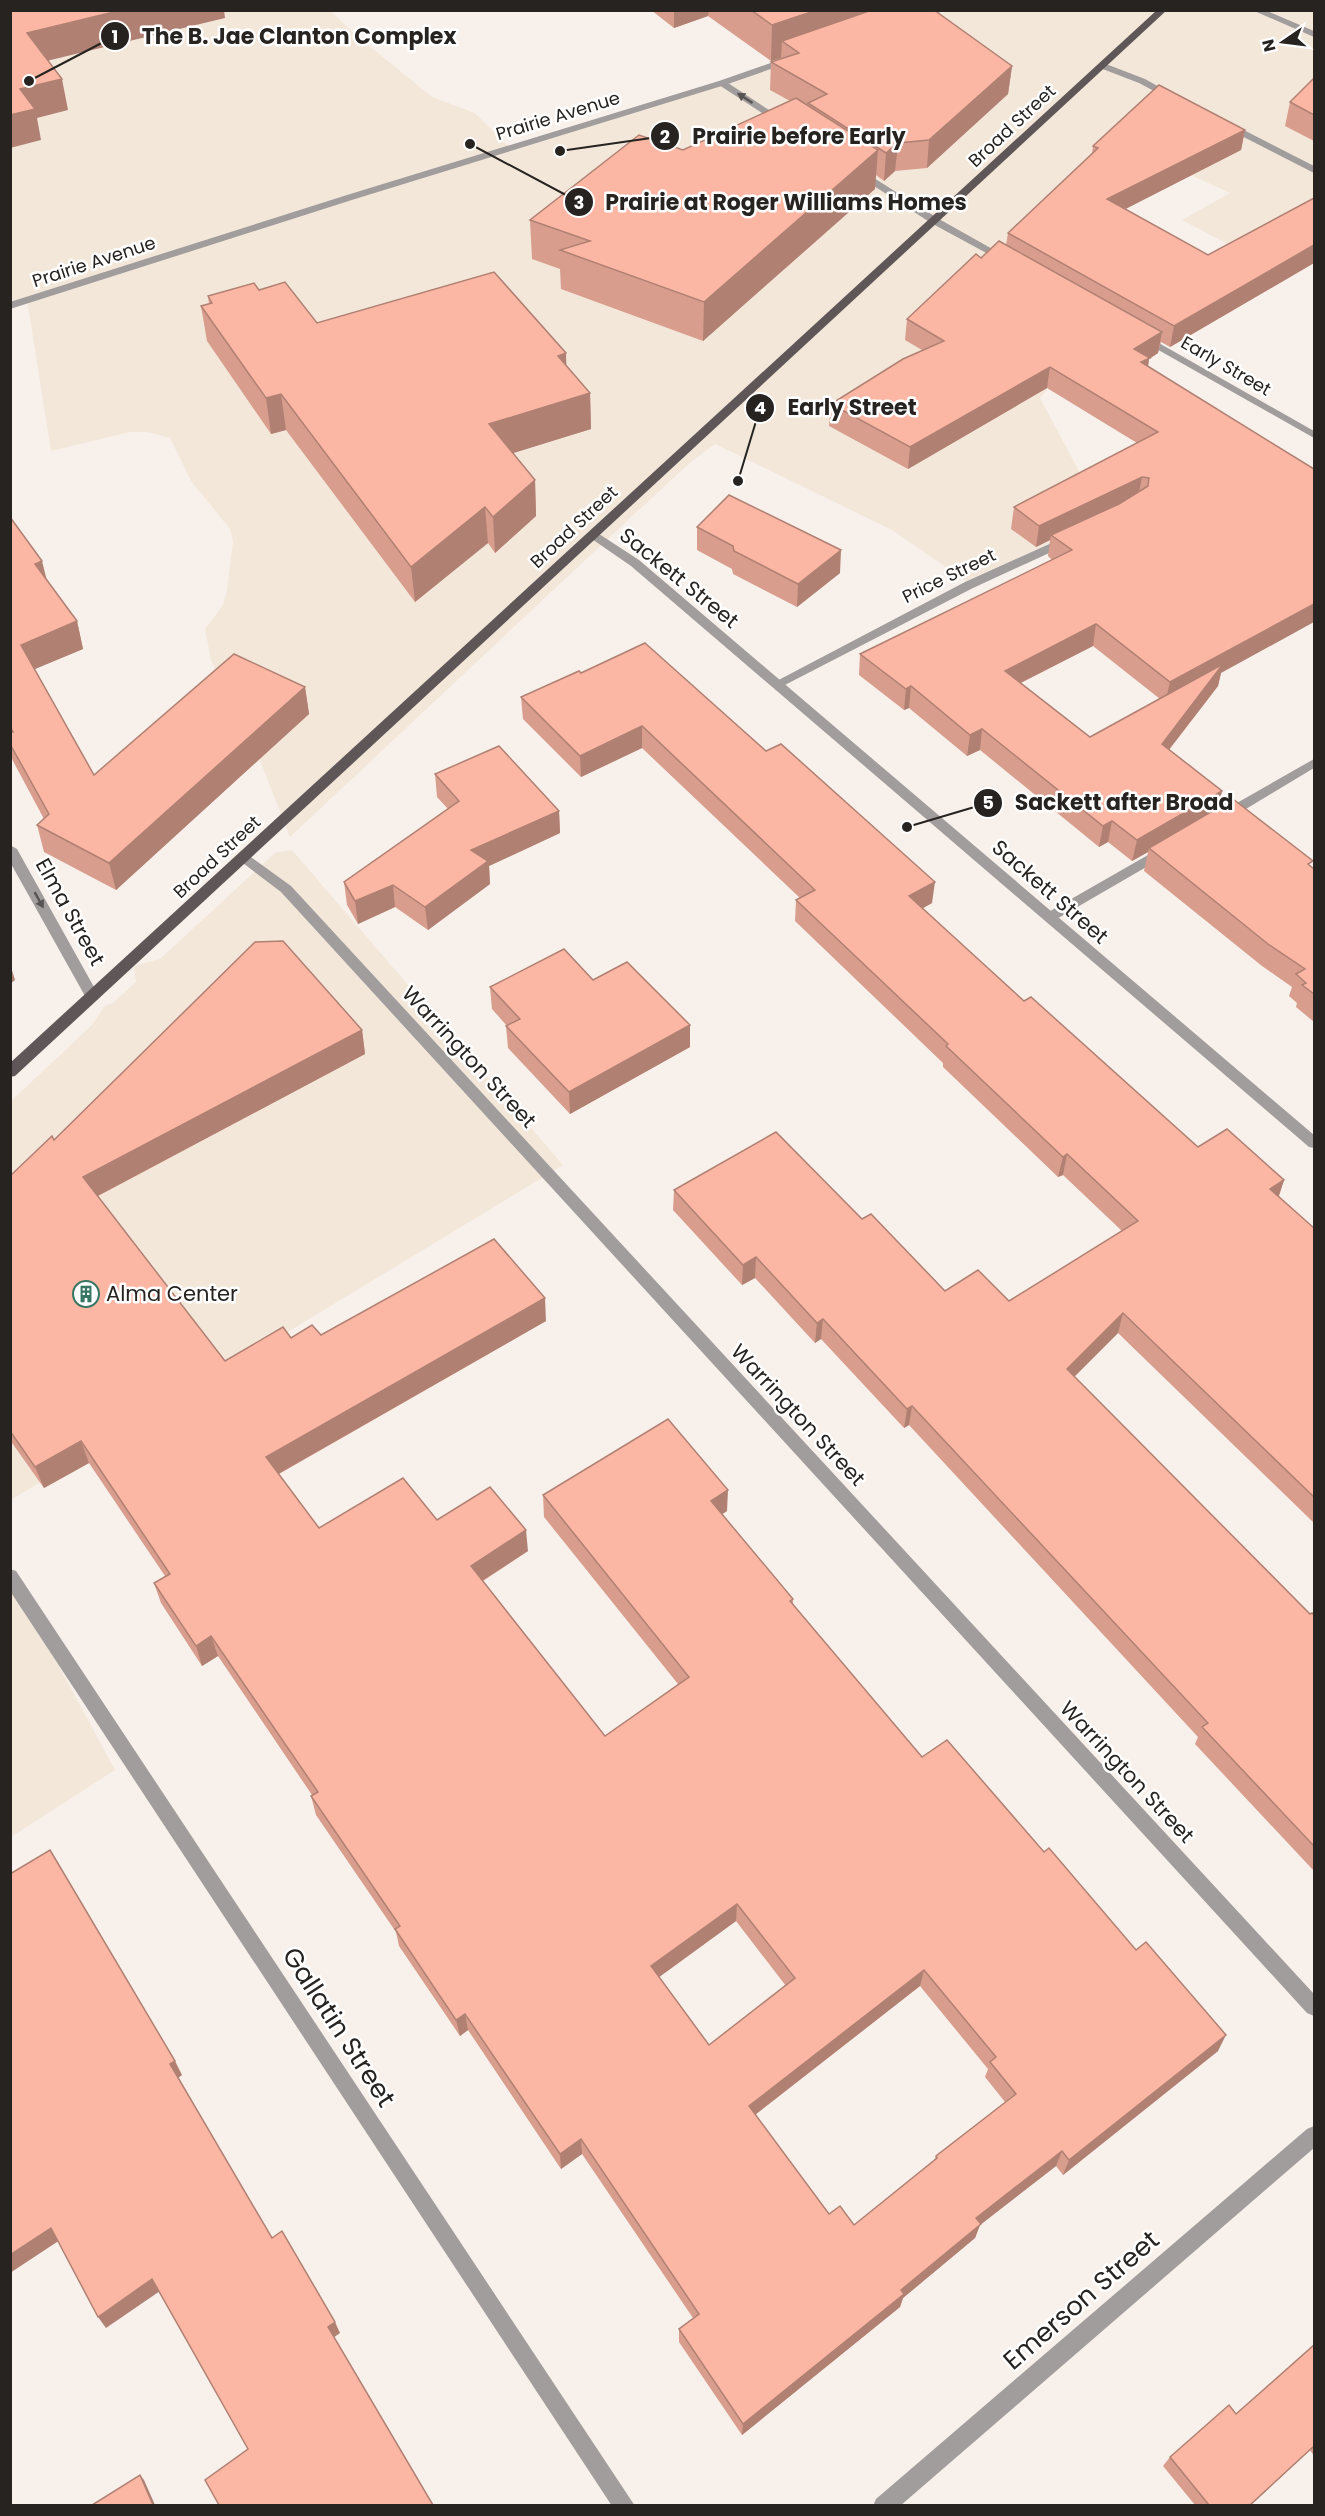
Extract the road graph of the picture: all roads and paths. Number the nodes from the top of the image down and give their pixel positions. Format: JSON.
{"nodes":[{"id":1,"x":942,"y":10,"type":"edge"},
{"id":2,"x":1163,"y":10,"type":"edge"},
{"id":3,"x":1256,"y":10,"type":"edge"},
{"id":4,"x":911,"y":20,"type":"edge"},
{"id":5,"x":1314,"y":34,"type":"edge"},
{"id":6,"x":795,"y":58,"type":"edge"},
{"id":7,"x":1103,"y":66,"type":"junction"},
{"id":8,"x":722,"y":83,"type":"junction"},
{"id":9,"x":1182,"y":102,"type":"edge"},
{"id":10,"x":1212,"y":117,"type":"edge"},
{"id":11,"x":792,"y":129,"type":"edge"},
{"id":12,"x":852,"y":167,"type":"edge"},
{"id":13,"x":1314,"y":170,"type":"edge"},
{"id":14,"x":935,"y":221,"type":"junction"},
{"id":15,"x":1015,"y":264,"type":"edge"},
{"id":16,"x":10,"y":306,"type":"edge"},
{"id":17,"x":1129,"y":329,"type":"edge"},
{"id":18,"x":1314,"y":435,"type":"edge"},
{"id":19,"x":593,"y":534,"type":"junction"},
{"id":20,"x":1080,"y":534,"type":"edge"},
{"id":21,"x":777,"y":684,"type":"junction"},
{"id":22,"x":1314,"y":763,"type":"edge"},
{"id":23,"x":1214,"y":822,"type":"edge"},
{"id":24,"x":1173,"y":846,"type":"edge"},
{"id":25,"x":10,"y":849,"type":"edge"},
{"id":26,"x":244,"y":857,"type":"junction"},
{"id":27,"x":1050,"y":917,"type":"junction"},
{"id":28,"x":92,"y":996,"type":"junction"},
{"id":29,"x":10,"y":1072,"type":"edge"},
{"id":30,"x":1314,"y":1143,"type":"edge"},
{"id":31,"x":10,"y":1576,"type":"edge"},
{"id":32,"x":1314,"y":2007,"type":"edge"},
{"id":33,"x":1314,"y":2136,"type":"edge"},
{"id":34,"x":625,"y":2505,"type":"edge"},
{"id":35,"x":883,"y":2505,"type":"edge"}],
"edges":[{"from":1,"to":4,"type":"street"},
{"from":2,"to":7,"type":"main road","name":"Broad Street"},
{"from":3,"to":5,"type":"street"},
{"from":6,"to":8,"type":"street","name":"Prairie Avenue"},
{"from":7,"to":9,"type":"street"},
{"from":7,"to":14,"type":"main road","name":"Broad Street"},
{"from":11,"to":8,"type":"street","one_way":true},
{"from":8,"to":16,"type":"street","name":"Prairie Avenue"},
{"from":10,"to":13,"type":"street"},
{"from":12,"to":14,"type":"street"},
{"from":14,"to":15,"type":"street"},
{"from":14,"to":19,"type":"main road","name":"Broad Street"},
{"from":17,"to":18,"type":"street","name":"Early Street"},
{"from":19,"to":21,"type":"street","name":"Sackett Street"},
{"from":19,"to":26,"type":"main road","name":"Broad Street"},
{"from":20,"to":21,"type":"street","name":"Price Street"},
{"from":21,"to":27,"type":"street","name":"Sackett Street"},
{"from":22,"to":23,"type":"street"},
{"from":24,"to":27,"type":"street"},
{"from":25,"to":28,"type":"street","name":"Elma Street","one_way":true},
{"from":26,"to":28,"type":"main road","name":"Broad Street"},
{"from":26,"to":32,"type":"street","name":"Warrington Street"},
{"from":27,"to":30,"type":"street","name":"Sackett Street"},
{"from":28,"to":29,"type":"main road","name":"Broad Street"},
{"from":31,"to":34,"type":"street","name":"Gallatin Street"},
{"from":33,"to":35,"type":"street","name":"Emerson Street"}]}
